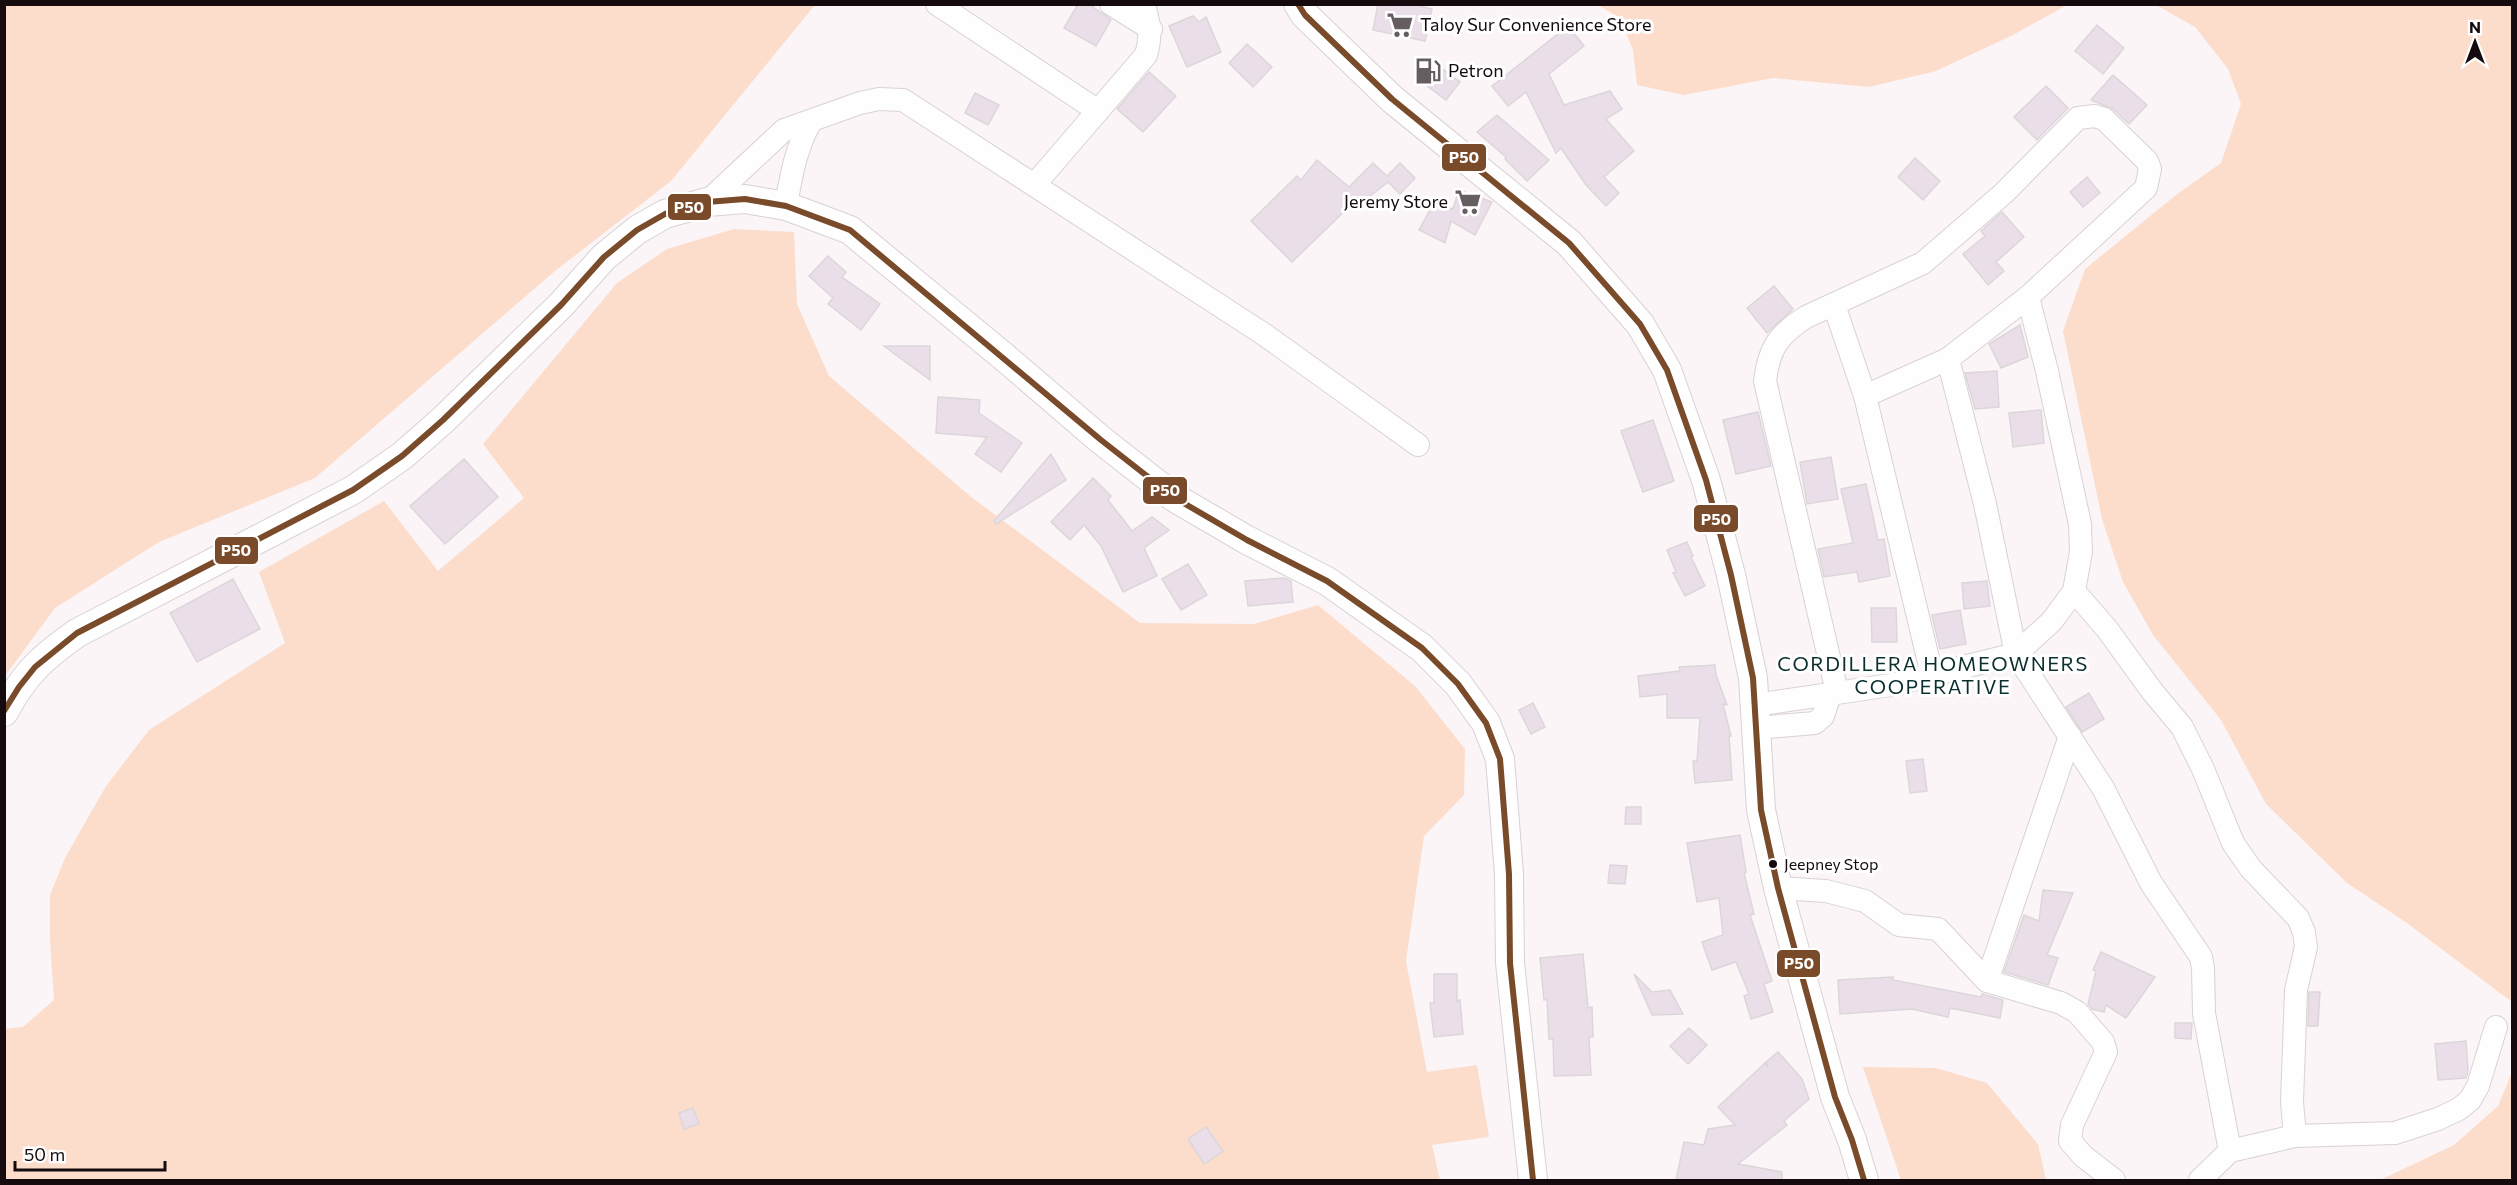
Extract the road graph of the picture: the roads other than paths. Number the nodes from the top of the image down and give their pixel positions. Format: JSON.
{"nodes":[{"id":1,"x":937,"y":4,"type":"edge"},
{"id":2,"x":1111,"y":4,"type":"edge"},
{"id":3,"x":1144,"y":4,"type":"edge"},
{"id":4,"x":1298,"y":4,"type":"edge"},
{"id":5,"x":1150,"y":29,"type":"junction"},
{"id":6,"x":1098,"y":111,"type":"junction"},
{"id":7,"x":811,"y":121,"type":"junction"},
{"id":8,"x":1035,"y":184,"type":"junction"},
{"id":9,"x":706,"y":202,"type":"junction"},
{"id":10,"x":786,"y":206,"type":"junction"},
{"id":11,"x":2028,"y":297,"type":"junction"},
{"id":12,"x":1834,"y":305,"type":"junction"},
{"id":13,"x":1948,"y":359,"type":"junction"},
{"id":14,"x":1865,"y":396,"type":"junction"},
{"id":15,"x":1418,"y":445,"type":"dead end"},
{"id":16,"x":2074,"y":591,"type":"junction"},
{"id":17,"x":2016,"y":654,"type":"junction"},
{"id":18,"x":1932,"y":675,"type":"junction"},
{"id":19,"x":1833,"y":693,"type":"junction"},
{"id":20,"x":4,"y":712,"type":"edge"},
{"id":21,"x":1755,"y":717,"type":"junction"},
{"id":22,"x":2070,"y":736,"type":"junction"},
{"id":23,"x":1778,"y":888,"type":"junction"},
{"id":24,"x":1987,"y":981,"type":"junction"},
{"id":25,"x":2496,"y":1027,"type":"dead end"},
{"id":26,"x":2295,"y":1136,"type":"junction"},
{"id":27,"x":2230,"y":1151,"type":"junction"},
{"id":28,"x":1533,"y":1180,"type":"edge"},
{"id":29,"x":1864,"y":1180,"type":"edge"},
{"id":30,"x":2114,"y":1180,"type":"edge"},
{"id":31,"x":2200,"y":1180,"type":"edge"}],
"edges":[{"from":1,"to":6,"type":"street"},
{"from":2,"to":5,"type":"street"},
{"from":3,"to":5,"type":"street"},
{"from":4,"to":21,"type":"main road"},
{"from":5,"to":6,"type":"street"},
{"from":6,"to":8,"type":"street"},
{"from":7,"to":8,"type":"street"},
{"from":7,"to":9,"type":"street"},
{"from":7,"to":10,"type":"street"},
{"from":8,"to":15,"type":"street"},
{"from":9,"to":10,"type":"main road"},
{"from":9,"to":20,"type":"main road"},
{"from":10,"to":28,"type":"main road"},
{"from":11,"to":12,"type":"street"},
{"from":11,"to":13,"type":"street"},
{"from":11,"to":16,"type":"street"},
{"from":12,"to":14,"type":"street"},
{"from":12,"to":19,"type":"street"},
{"from":13,"to":14,"type":"street"},
{"from":13,"to":17,"type":"street"},
{"from":14,"to":18,"type":"street"},
{"from":16,"to":17,"type":"street"},
{"from":16,"to":26,"type":"street"},
{"from":17,"to":18,"type":"street"},
{"from":17,"to":22,"type":"street"},
{"from":18,"to":19,"type":"street"},
{"from":19,"to":21,"type":"street"},
{"from":21,"to":23,"type":"main road"},
{"from":22,"to":24,"type":"street"},
{"from":22,"to":27,"type":"street"},
{"from":23,"to":24,"type":"street"},
{"from":23,"to":29,"type":"main road"},
{"from":24,"to":30,"type":"street"},
{"from":25,"to":26,"type":"street"},
{"from":26,"to":27,"type":"street"},
{"from":27,"to":31,"type":"street"}]}
